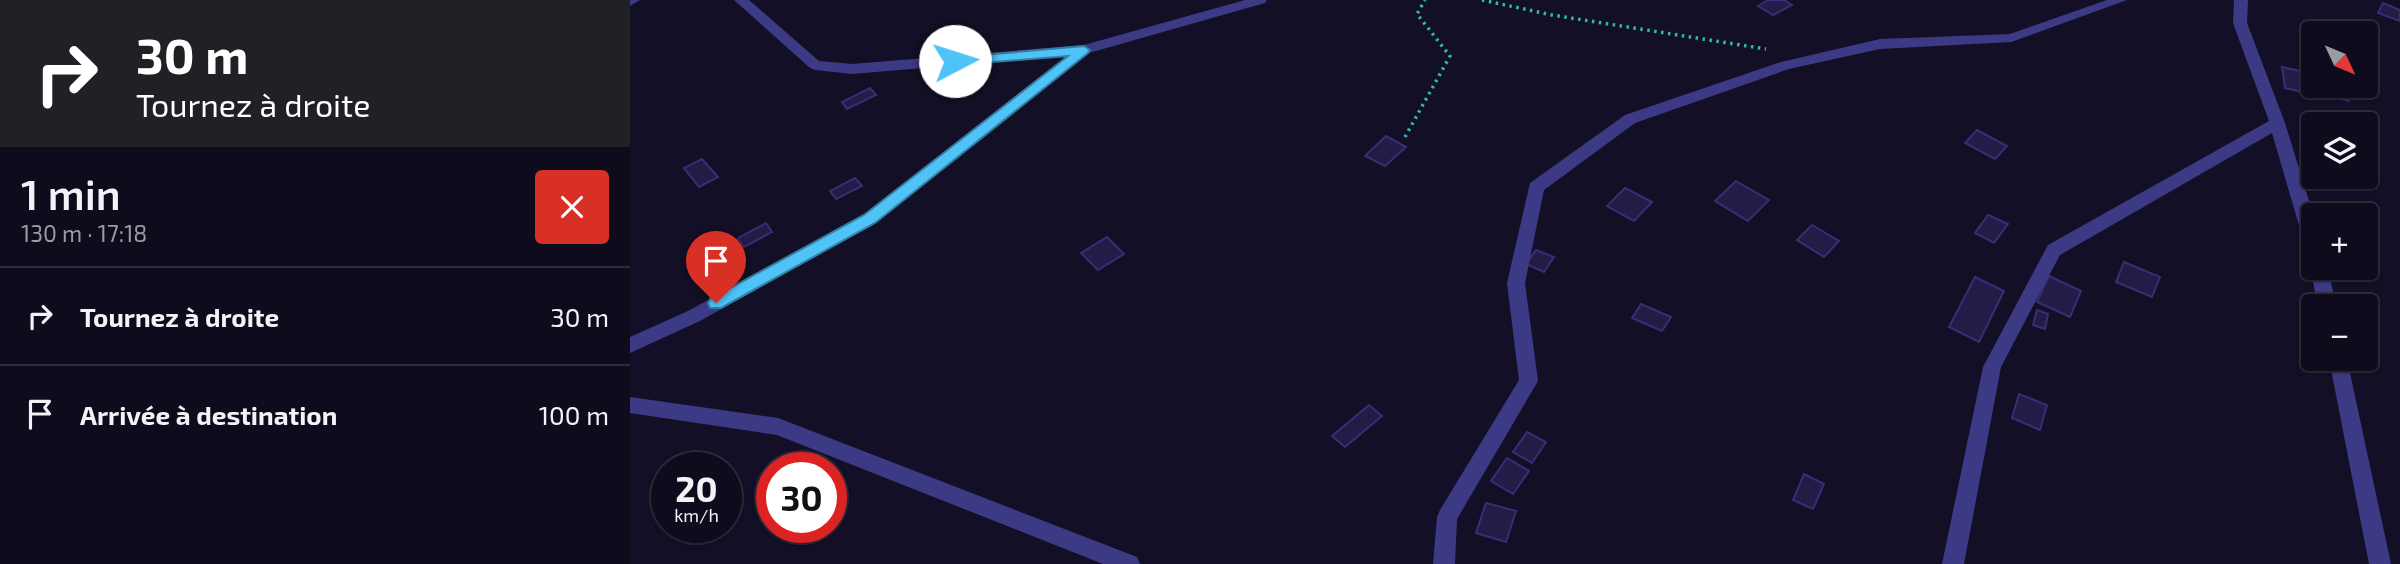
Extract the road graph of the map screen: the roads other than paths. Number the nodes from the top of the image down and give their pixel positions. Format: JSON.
{"nodes":[{"id":1,"x":741,"y":0,"type":"edge"},
{"id":2,"x":1260,"y":0,"type":"edge"},
{"id":3,"x":2120,"y":0,"type":"edge"},
{"id":4,"x":2241,"y":0,"type":"edge"},
{"id":5,"x":1084,"y":50,"type":"junction"},
{"id":6,"x":2277,"y":122,"type":"junction"},
{"id":7,"x":2301,"y":203,"type":"edge"},
{"id":8,"x":630,"y":345,"type":"edge"},
{"id":9,"x":2340,"y":371,"type":"edge"},
{"id":10,"x":630,"y":405,"type":"edge"},
{"id":11,"x":1129,"y":564,"type":"edge"},
{"id":12,"x":1444,"y":564,"type":"edge"},
{"id":13,"x":1953,"y":564,"type":"edge"},
{"id":14,"x":2380,"y":564,"type":"edge"}],
"edges":[{"from":1,"to":5,"type":"street"},
{"from":2,"to":5,"type":"street"},
{"from":3,"to":12,"type":"street"},
{"from":4,"to":6,"type":"street"},
{"from":5,"to":8,"type":"street"},
{"from":6,"to":7,"type":"street"},
{"from":6,"to":13,"type":"street"},
{"from":9,"to":14,"type":"street"},
{"from":10,"to":11,"type":"street"}]}
